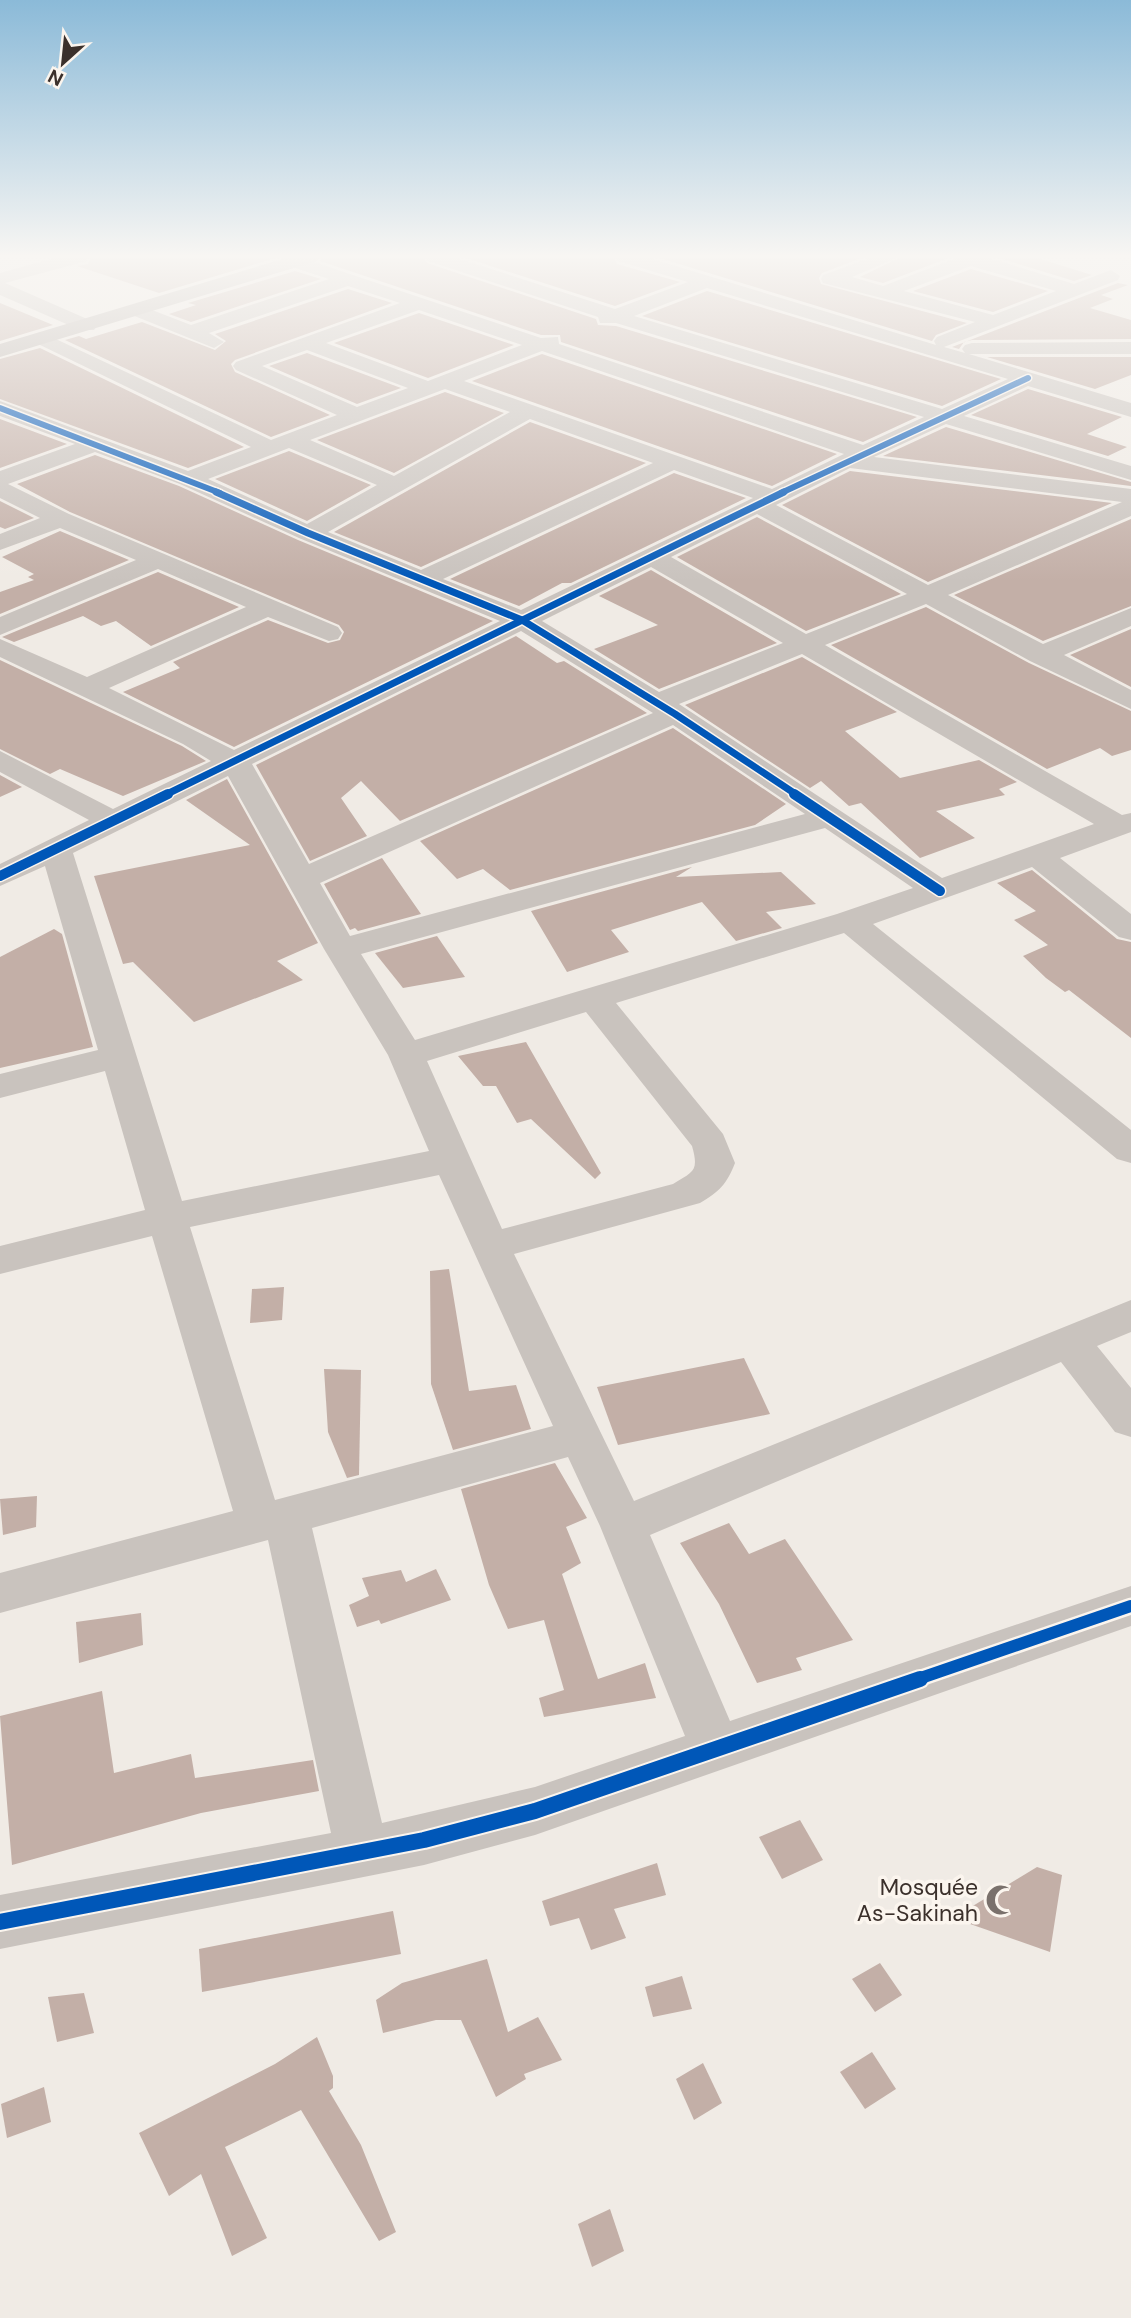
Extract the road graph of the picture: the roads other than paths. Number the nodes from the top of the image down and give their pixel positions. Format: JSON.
{"nodes":[{"id":1,"x":102,"y":365,"type":"edge"},
{"id":2,"x":244,"y":365,"type":"edge"},
{"id":3,"x":376,"y":365,"type":"edge"},
{"id":4,"x":489,"y":365,"type":"edge"},
{"id":5,"x":599,"y":365,"type":"edge"},
{"id":6,"x":777,"y":365,"type":"edge"},
{"id":7,"x":982,"y":365,"type":"edge"},
{"id":8,"x":1028,"y":378,"type":"junction"},
{"id":9,"x":437,"y":385,"type":"junction"},
{"id":10,"x":0,"y":408,"type":"edge"},
{"id":11,"x":1131,"y":410,"type":"edge"},
{"id":12,"x":528,"y":411,"type":"junction"},
{"id":13,"x":357,"y":415,"type":"junction"},
{"id":14,"x":944,"y":416,"type":"junction"},
{"id":15,"x":24,"y":418,"type":"junction"},
{"id":16,"x":0,"y":426,"type":"edge"},
{"id":17,"x":280,"y":444,"type":"junction"},
{"id":18,"x":93,"y":445,"type":"junction"},
{"id":19,"x":856,"y":457,"type":"junction"},
{"id":20,"x":673,"y":462,"type":"junction"},
{"id":21,"x":1131,"y":473,"type":"edge"},
{"id":22,"x":0,"y":479,"type":"edge"},
{"id":23,"x":188,"y":479,"type":"junction"},
{"id":24,"x":397,"y":485,"type":"junction"},
{"id":25,"x":0,"y":489,"type":"edge"},
{"id":26,"x":1131,"y":496,"type":"edge"},
{"id":27,"x":766,"y":502,"type":"junction"},
{"id":28,"x":1131,"y":507,"type":"edge"},
{"id":29,"x":60,"y":519,"type":"junction"},
{"id":30,"x":308,"y":533,"type":"junction"},
{"id":31,"x":0,"y":543,"type":"edge"},
{"id":32,"x":653,"y":557,"type":"junction"},
{"id":33,"x":156,"y":561,"type":"junction"},
{"id":34,"x":422,"y":579,"type":"junction"},
{"id":35,"x":926,"y":595,"type":"junction"},
{"id":36,"x":266,"y":608,"type":"junction"},
{"id":37,"x":1131,"y":616,"type":"edge"},
{"id":38,"x":522,"y":620,"type":"junction"},
{"id":39,"x":0,"y":627,"type":"edge"},
{"id":40,"x":329,"y":633,"type":"dead end"},
{"id":41,"x":804,"y":644,"type":"junction"},
{"id":42,"x":0,"y":648,"type":"edge"},
{"id":43,"x":1040,"y":655,"type":"junction"},
{"id":44,"x":86,"y":688,"type":"junction"},
{"id":45,"x":1131,"y":701,"type":"edge"},
{"id":46,"x":666,"y":709,"type":"junction"},
{"id":47,"x":0,"y":760,"type":"edge"},
{"id":48,"x":236,"y":762,"type":"junction"},
{"id":49,"x":830,"y":817,"type":"junction"},
{"id":50,"x":113,"y":821,"type":"junction"},
{"id":51,"x":1125,"y":824,"type":"edge"},
{"id":52,"x":56,"y":850,"type":"junction"},
{"id":53,"x":1038,"y":856,"type":"junction"},
{"id":54,"x":0,"y":876,"type":"edge"},
{"id":55,"x":301,"y":879,"type":"junction"},
{"id":56,"x":940,"y":891,"type":"junction"},
{"id":57,"x":849,"y":921,"type":"junction"},
{"id":58,"x":1131,"y":930,"type":"edge"},
{"id":59,"x":341,"y":949,"type":"junction"},
{"id":60,"x":593,"y":998,"type":"junction"},
{"id":61,"x":406,"y":1055,"type":"junction"},
{"id":62,"x":118,"y":1056,"type":"junction"},
{"id":63,"x":0,"y":1086,"type":"edge"},
{"id":64,"x":1131,"y":1150,"type":"edge"},
{"id":65,"x":451,"y":1160,"type":"junction"},
{"id":66,"x":167,"y":1218,"type":"junction"},
{"id":67,"x":490,"y":1246,"type":"junction"},
{"id":68,"x":0,"y":1260,"type":"edge"},
{"id":69,"x":1131,"y":1315,"type":"edge"},
{"id":70,"x":1069,"y":1341,"type":"junction"},
{"id":71,"x":1131,"y":1420,"type":"edge"},
{"id":72,"x":579,"y":1437,"type":"junction"},
{"id":73,"x":272,"y":1519,"type":"junction"},
{"id":74,"x":623,"y":1526,"type":"junction"},
{"id":75,"x":0,"y":1593,"type":"edge"},
{"id":76,"x":1131,"y":1606,"type":"edge"},
{"id":77,"x":716,"y":1749,"type":"junction"},
{"id":78,"x":362,"y":1850,"type":"junction"},
{"id":79,"x":0,"y":1922,"type":"edge"}],
"edges":[{"from":1,"to":17,"type":"street"},
{"from":2,"to":13,"type":"street"},
{"from":3,"to":9,"type":"street"},
{"from":4,"to":9,"type":"street"},
{"from":5,"to":19,"type":"street"},
{"from":6,"to":14,"type":"street"},
{"from":7,"to":8,"type":"street"},
{"from":8,"to":11,"type":"street"},
{"from":8,"to":14,"type":"street"},
{"from":9,"to":12,"type":"street"},
{"from":9,"to":13,"type":"street"},
{"from":10,"to":15,"type":"street"},
{"from":12,"to":20,"type":"street"},
{"from":12,"to":24,"type":"street"},
{"from":13,"to":17,"type":"street"},
{"from":14,"to":19,"type":"street"},
{"from":14,"to":21,"type":"street"},
{"from":15,"to":16,"type":"street"},
{"from":15,"to":18,"type":"street"},
{"from":17,"to":23,"type":"street"},
{"from":17,"to":24,"type":"street"},
{"from":18,"to":22,"type":"street"},
{"from":18,"to":23,"type":"street"},
{"from":19,"to":26,"type":"street"},
{"from":19,"to":27,"type":"street"},
{"from":20,"to":27,"type":"street"},
{"from":20,"to":34,"type":"street"},
{"from":23,"to":30,"type":"street"},
{"from":24,"to":30,"type":"street"},
{"from":25,"to":29,"type":"street"},
{"from":27,"to":32,"type":"street"},
{"from":27,"to":35,"type":"street"},
{"from":28,"to":35,"type":"street"},
{"from":29,"to":31,"type":"street"},
{"from":29,"to":33,"type":"street"},
{"from":30,"to":34,"type":"street"},
{"from":32,"to":38,"type":"street"},
{"from":32,"to":41,"type":"street"},
{"from":33,"to":36,"type":"street"},
{"from":33,"to":39,"type":"street"},
{"from":34,"to":38,"type":"street"},
{"from":35,"to":41,"type":"street"},
{"from":35,"to":43,"type":"street"},
{"from":36,"to":40,"type":"street"},
{"from":36,"to":44,"type":"street"},
{"from":37,"to":43,"type":"street"},
{"from":38,"to":46,"type":"street"},
{"from":38,"to":48,"type":"street"},
{"from":41,"to":46,"type":"street"},
{"from":41,"to":51,"type":"street"},
{"from":42,"to":44,"type":"street"},
{"from":43,"to":45,"type":"street"},
{"from":44,"to":48,"type":"street"},
{"from":46,"to":49,"type":"street"},
{"from":46,"to":55,"type":"street"},
{"from":47,"to":50,"type":"street"},
{"from":48,"to":50,"type":"street"},
{"from":48,"to":55,"type":"street"},
{"from":49,"to":56,"type":"street"},
{"from":49,"to":59,"type":"street"},
{"from":50,"to":52,"type":"street"},
{"from":51,"to":53,"type":"street"},
{"from":52,"to":54,"type":"street"},
{"from":52,"to":62,"type":"street"},
{"from":53,"to":56,"type":"street"},
{"from":53,"to":58,"type":"street"},
{"from":55,"to":59,"type":"street"},
{"from":56,"to":57,"type":"street"},
{"from":57,"to":60,"type":"street"},
{"from":57,"to":64,"type":"street"},
{"from":59,"to":61,"type":"street"},
{"from":60,"to":61,"type":"street"},
{"from":60,"to":67,"type":"street"},
{"from":61,"to":65,"type":"street"},
{"from":62,"to":63,"type":"street"},
{"from":62,"to":66,"type":"street"},
{"from":65,"to":66,"type":"street"},
{"from":65,"to":67,"type":"street"},
{"from":66,"to":68,"type":"street"},
{"from":66,"to":73,"type":"street"},
{"from":67,"to":72,"type":"street"},
{"from":69,"to":70,"type":"street"},
{"from":70,"to":71,"type":"street"},
{"from":70,"to":74,"type":"street"},
{"from":72,"to":73,"type":"street"},
{"from":72,"to":74,"type":"street"},
{"from":73,"to":75,"type":"street"},
{"from":73,"to":78,"type":"street"},
{"from":74,"to":77,"type":"street"},
{"from":76,"to":77,"type":"street"},
{"from":77,"to":78,"type":"street"},
{"from":78,"to":79,"type":"street"}]}
